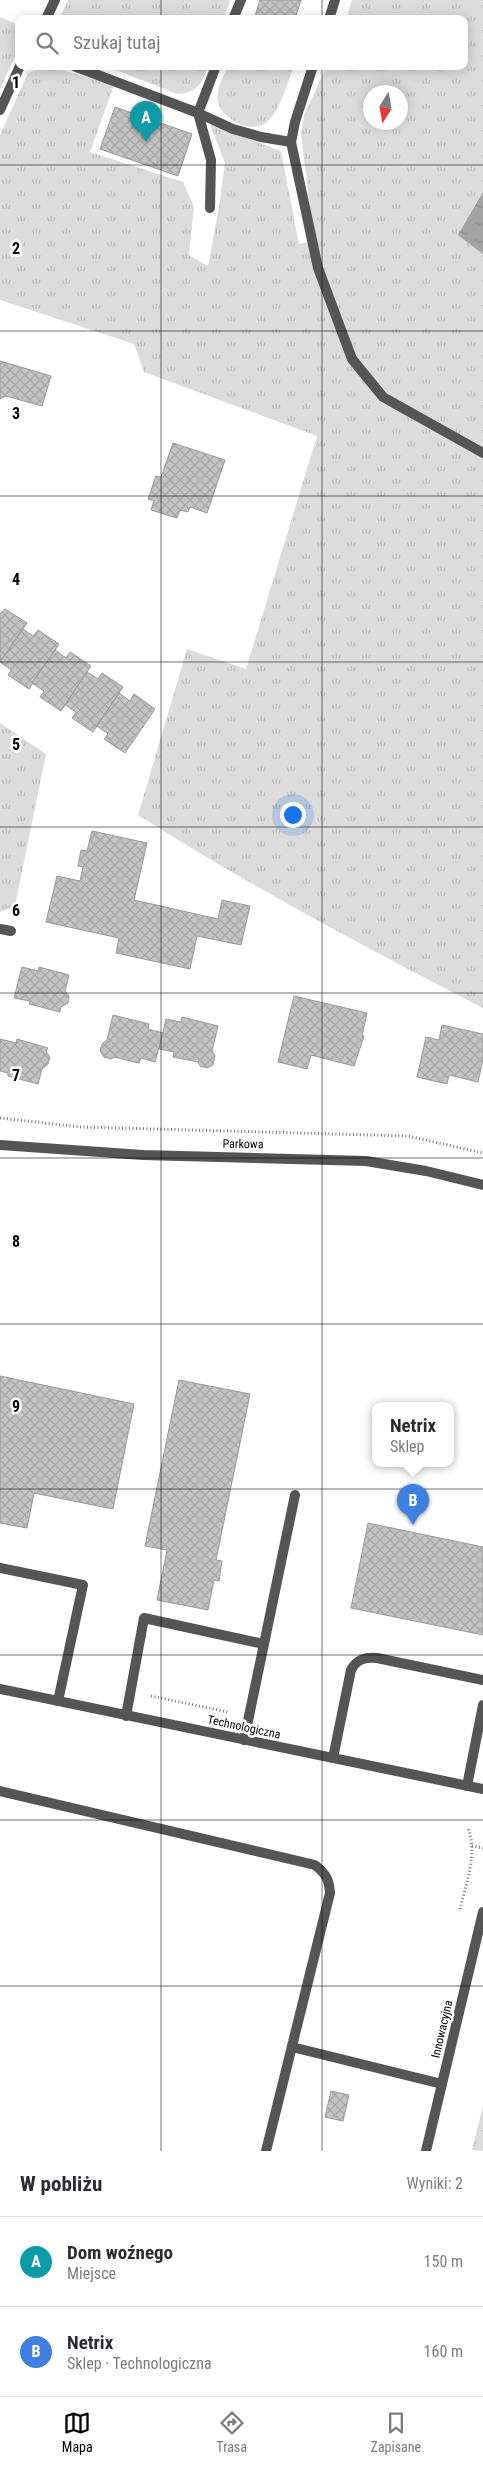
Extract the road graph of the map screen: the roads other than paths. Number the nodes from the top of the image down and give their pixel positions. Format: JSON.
{"nodes":[{"id":1,"x":55,"y":0,"type":"edge"},
{"id":2,"x":240,"y":0,"type":"edge"},
{"id":3,"x":335,"y":0,"type":"edge"},
{"id":4,"x":48,"y":15,"type":"edge"},
{"id":5,"x":235,"y":15,"type":"edge"},
{"id":6,"x":330,"y":15,"type":"edge"},
{"id":7,"x":18,"y":70,"type":"edge"},
{"id":8,"x":85,"y":70,"type":"edge"},
{"id":9,"x":214,"y":70,"type":"edge"},
{"id":10,"x":312,"y":70,"type":"edge"},
{"id":11,"x":0,"y":110,"type":"edge"},
{"id":12,"x":198,"y":113,"type":"junction"},
{"id":13,"x":291,"y":142,"type":"junction"},
{"id":14,"x":210,"y":208,"type":"dead end"},
{"id":15,"x":483,"y":453,"type":"edge"},
{"id":16,"x":0,"y":929,"type":"edge"},
{"id":17,"x":11,"y":931,"type":"dead end"},
{"id":18,"x":0,"y":1145,"type":"edge"},
{"id":19,"x":483,"y":1185,"type":"edge"},
{"id":20,"x":295,"y":1495,"type":"dead end"},
{"id":21,"x":0,"y":1568,"type":"edge"},
{"id":22,"x":264,"y":1644,"type":"junction"},
{"id":23,"x":483,"y":1680,"type":"edge"},
{"id":24,"x":0,"y":1689,"type":"edge"},
{"id":25,"x":58,"y":1701,"type":"junction"},
{"id":26,"x":483,"y":1705,"type":"edge"},
{"id":27,"x":126,"y":1716,"type":"junction"},
{"id":28,"x":244,"y":1740,"type":"junction"},
{"id":29,"x":333,"y":1758,"type":"junction"},
{"id":30,"x":466,"y":1786,"type":"junction"},
{"id":31,"x":483,"y":1790,"type":"edge"},
{"id":32,"x":0,"y":1791,"type":"edge"},
{"id":33,"x":483,"y":1912,"type":"edge"},
{"id":34,"x":292,"y":2047,"type":"junction"},
{"id":35,"x":442,"y":2084,"type":"junction"},
{"id":36,"x":266,"y":2151,"type":"edge"},
{"id":37,"x":426,"y":2151,"type":"edge"}],
"edges":[{"from":1,"to":4,"type":"street"},
{"from":2,"to":5,"type":"street"},
{"from":3,"to":6,"type":"street"},
{"from":7,"to":11,"type":"street"},
{"from":8,"to":12,"type":"street"},
{"from":9,"to":12,"type":"street"},
{"from":10,"to":13,"type":"street"},
{"from":12,"to":13,"type":"street"},
{"from":12,"to":14,"type":"street"},
{"from":13,"to":15,"type":"street"},
{"from":16,"to":17,"type":"street"},
{"from":18,"to":19,"type":"street","name":"Parkowa"},
{"from":20,"to":22,"type":"street"},
{"from":21,"to":25,"type":"street"},
{"from":22,"to":27,"type":"street"},
{"from":22,"to":28,"type":"street"},
{"from":23,"to":29,"type":"street"},
{"from":24,"to":25,"type":"street","name":"Technologiczna"},
{"from":25,"to":27,"type":"street","name":"Technologiczna"},
{"from":26,"to":30,"type":"street"},
{"from":27,"to":28,"type":"street","name":"Technologiczna"},
{"from":28,"to":29,"type":"street","name":"Technologiczna"},
{"from":29,"to":30,"type":"street","name":"Technologiczna"},
{"from":30,"to":31,"type":"street","name":"Technologiczna"},
{"from":32,"to":34,"type":"street"},
{"from":33,"to":35,"type":"street","name":"Innowacyjna"},
{"from":34,"to":35,"type":"street"},
{"from":34,"to":36,"type":"street"},
{"from":35,"to":37,"type":"street","name":"Innowacyjna"}]}
